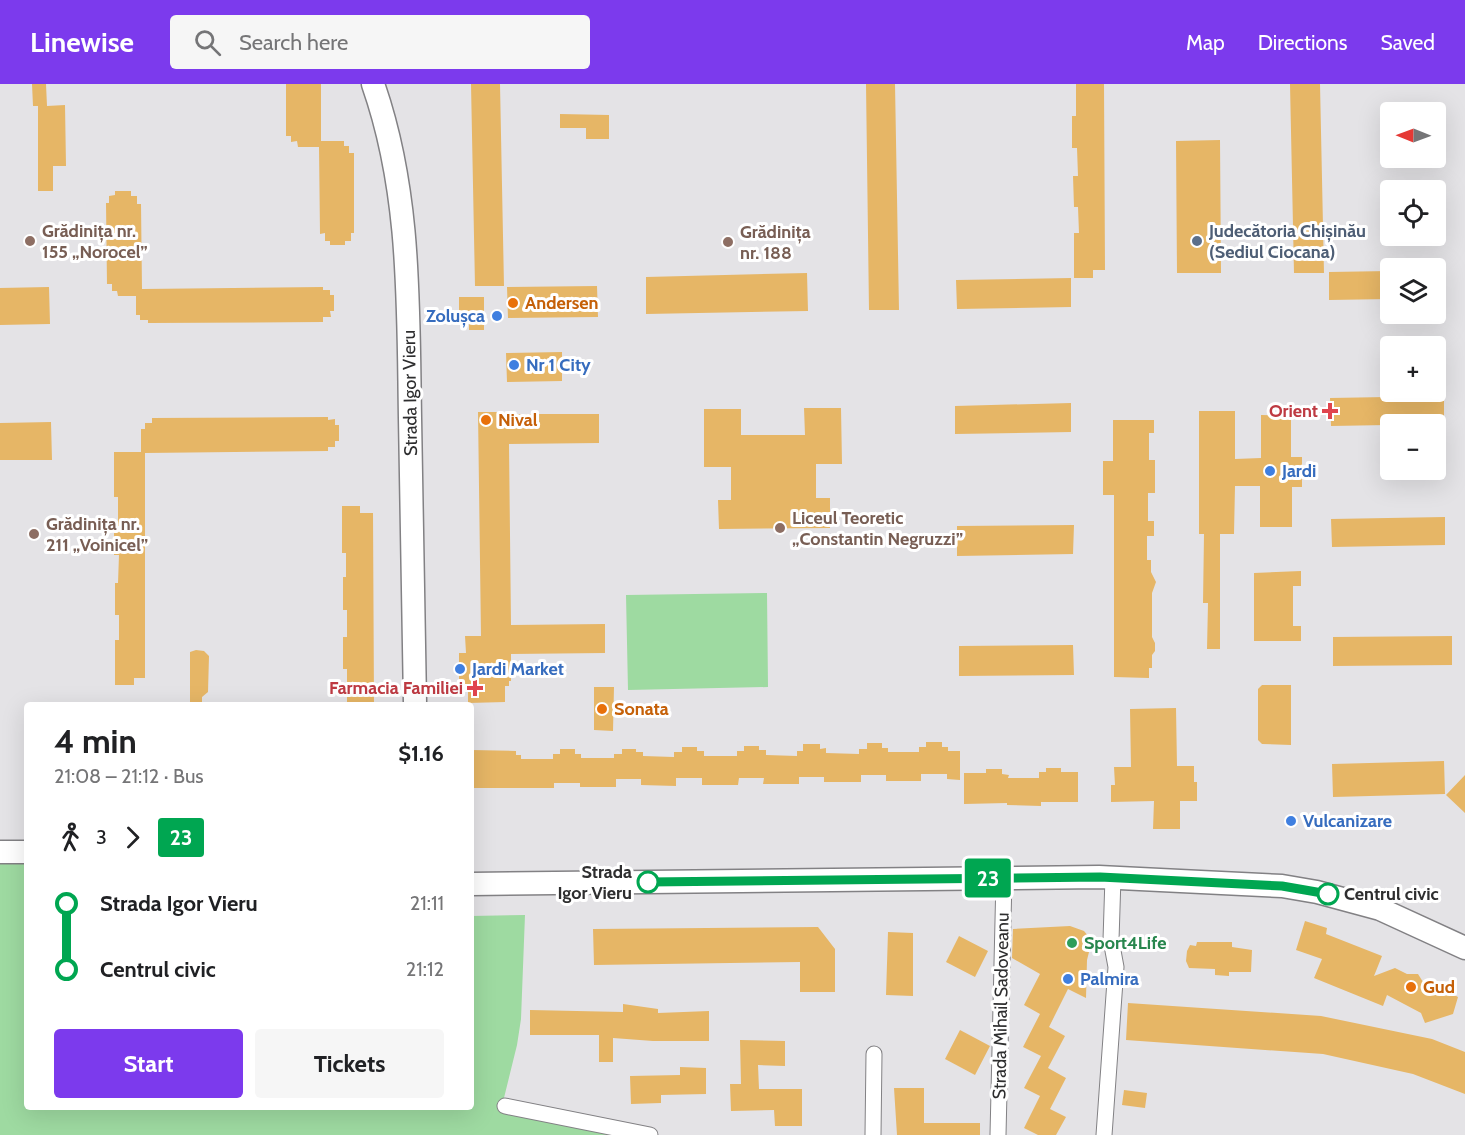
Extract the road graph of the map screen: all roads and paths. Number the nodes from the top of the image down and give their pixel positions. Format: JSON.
{"nodes":[{"id":1,"x":373,"y":84,"type":"edge"},
{"id":2,"x":415,"y":702,"type":"edge"},
{"id":3,"x":0,"y":852,"type":"edge"},
{"id":4,"x":24,"y":852,"type":"edge"},
{"id":5,"x":1113,"y":877,"type":"junction"},
{"id":6,"x":1004,"y":878,"type":"junction"},
{"id":7,"x":474,"y":884,"type":"edge"},
{"id":8,"x":1465,"y":948,"type":"edge"},
{"id":9,"x":874,"y":1054,"type":"dead end"},
{"id":10,"x":505,"y":1106,"type":"dead end"},
{"id":11,"x":650,"y":1135,"type":"edge"},
{"id":12,"x":873,"y":1135,"type":"edge"},
{"id":13,"x":998,"y":1135,"type":"edge"},
{"id":14,"x":1104,"y":1135,"type":"edge"}],
"edges":[{"from":1,"to":2,"type":"main road","name":"Strada Igor Vieru"},
{"from":3,"to":4,"type":"main road"},
{"from":5,"to":6,"type":"main road"},
{"from":5,"to":8,"type":"main road"},
{"from":5,"to":14,"type":"street"},
{"from":6,"to":7,"type":"main road"},
{"from":6,"to":13,"type":"street","name":"Strada Mihail Sadoveanu"},
{"from":9,"to":12,"type":"street"},
{"from":10,"to":11,"type":"street"}]}
